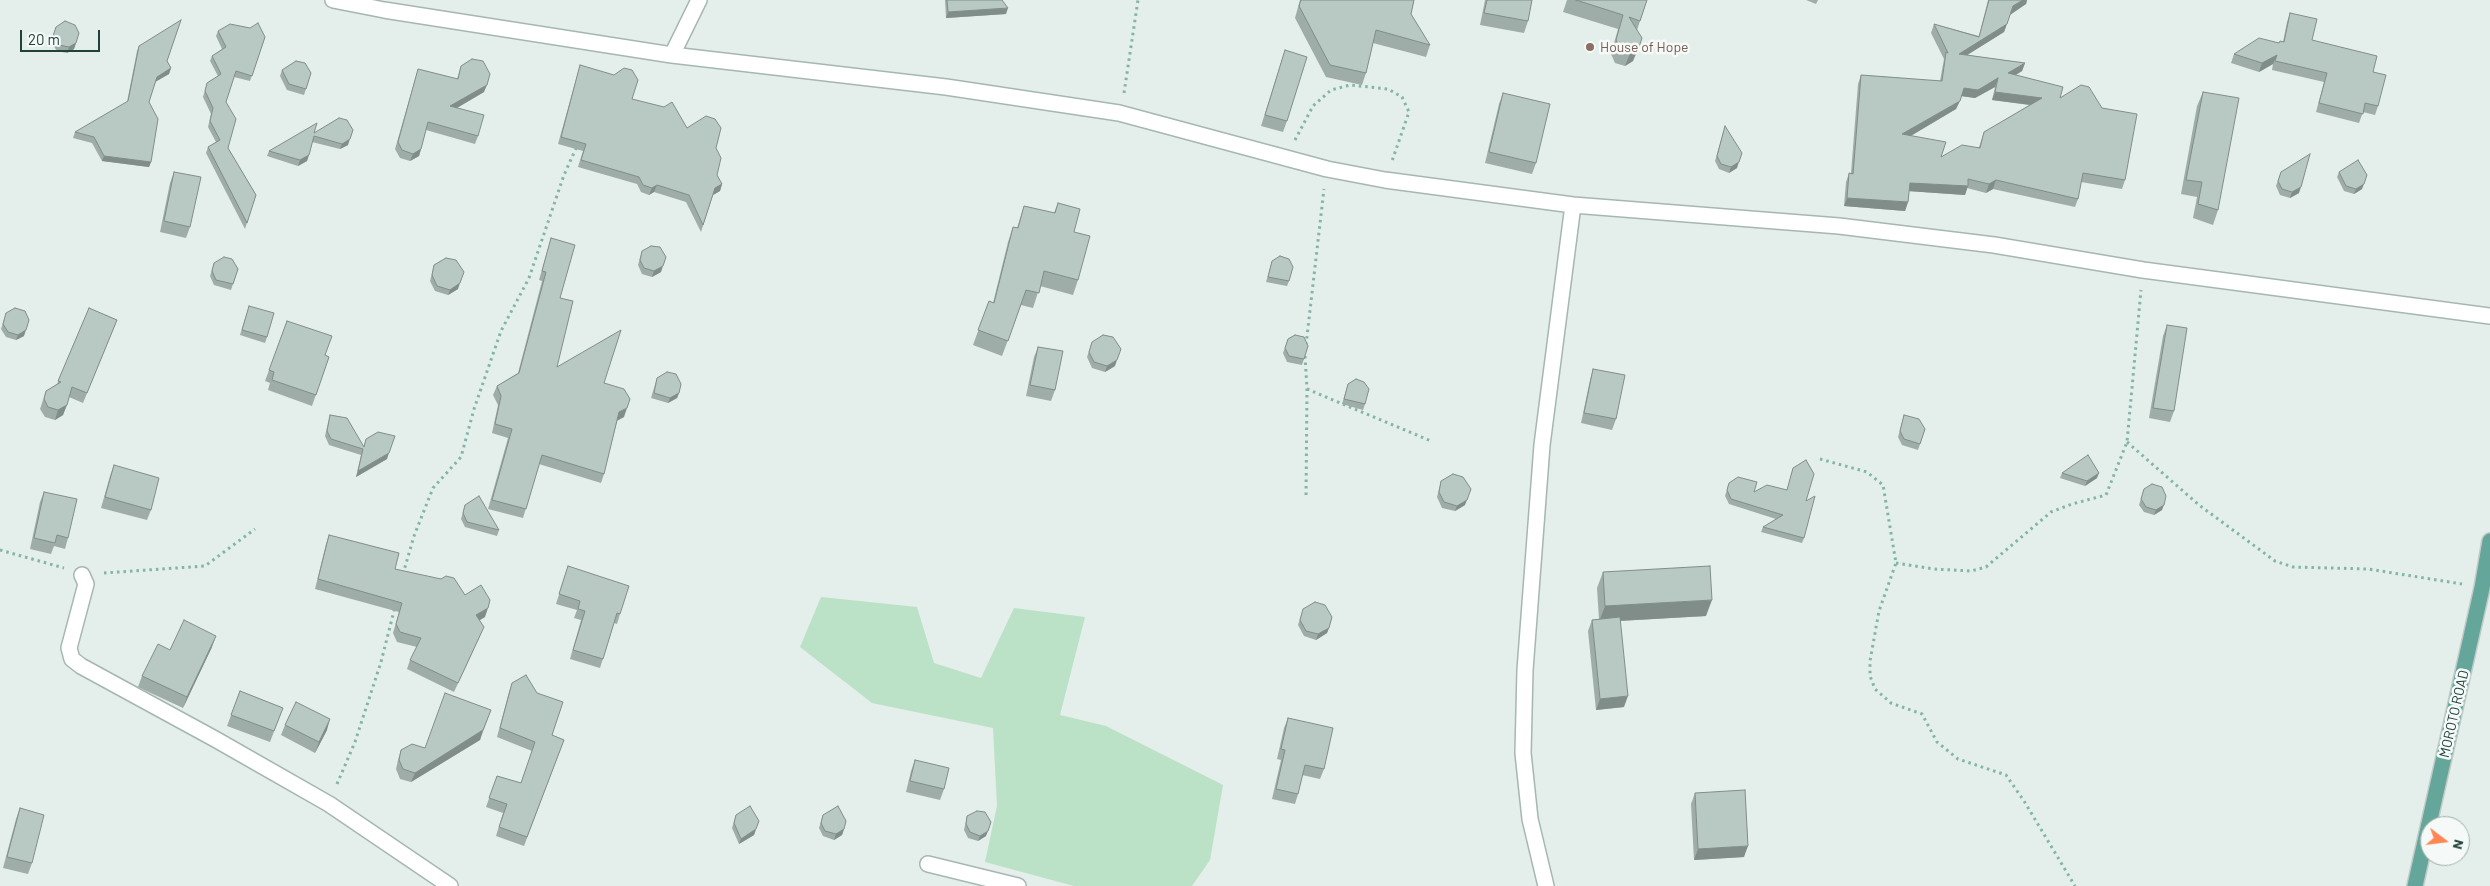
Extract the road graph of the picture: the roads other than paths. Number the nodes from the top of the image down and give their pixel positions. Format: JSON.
{"nodes":[{"id":1,"x":333,"y":0,"type":"edge"},
{"id":2,"x":699,"y":0,"type":"edge"},
{"id":3,"x":672,"y":55,"type":"junction"},
{"id":4,"x":1573,"y":205,"type":"junction"},
{"id":5,"x":2490,"y":316,"type":"edge"},
{"id":6,"x":2490,"y":550,"type":"edge"},
{"id":7,"x":82,"y":575,"type":"road end"},
{"id":8,"x":928,"y":864,"type":"dead end"},
{"id":9,"x":450,"y":886,"type":"edge"},
{"id":10,"x":1018,"y":886,"type":"edge"},
{"id":11,"x":1546,"y":886,"type":"edge"},
{"id":12,"x":2415,"y":886,"type":"edge"}],
"edges":[{"from":1,"to":3,"type":"street"},
{"from":2,"to":3,"type":"street"},
{"from":3,"to":4,"type":"street"},
{"from":4,"to":5,"type":"street"},
{"from":4,"to":11,"type":"street"},
{"from":6,"to":12,"type":"main road","name":"MOROTO ROAD"},
{"from":7,"to":9,"type":"street"},
{"from":8,"to":10,"type":"street"}]}
